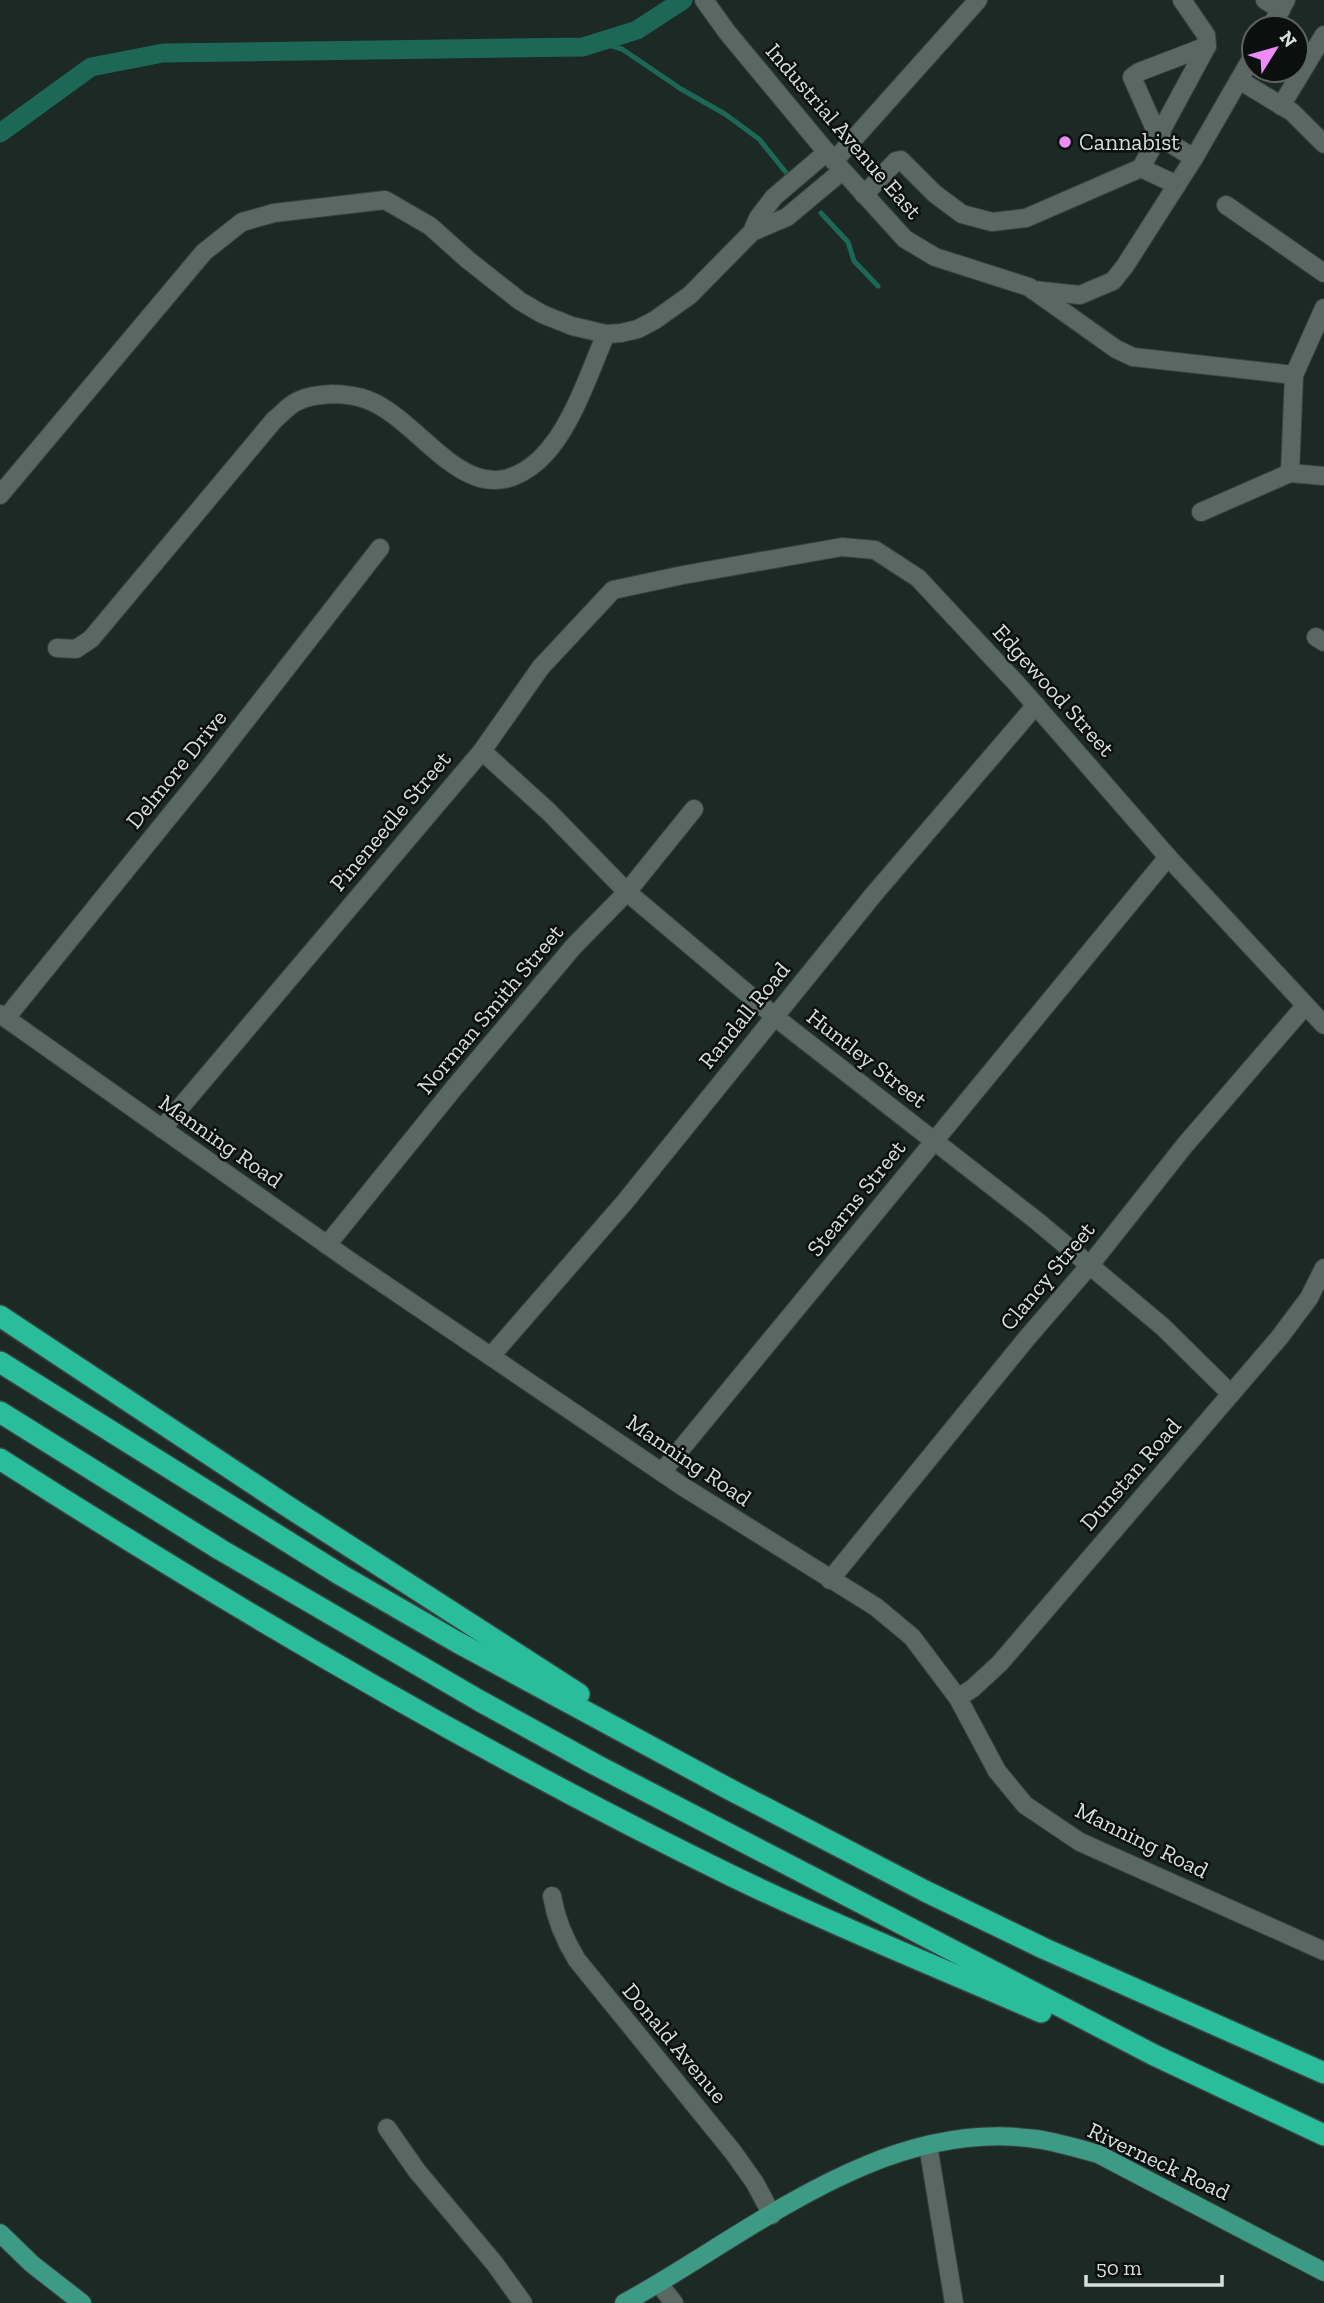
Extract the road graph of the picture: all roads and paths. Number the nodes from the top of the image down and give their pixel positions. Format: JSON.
{"nodes":[{"id":1,"x":704,"y":0,"type":"edge"},
{"id":2,"x":978,"y":0,"type":"edge"},
{"id":3,"x":1182,"y":0,"type":"edge"},
{"id":4,"x":1324,"y":36,"type":"edge"},
{"id":5,"x":1207,"y":46,"type":"junction"},
{"id":6,"x":1239,"y":80,"type":"joint"},
{"id":7,"x":1281,"y":106,"type":"junction"},
{"id":8,"x":1158,"y":136,"type":"junction"},
{"id":9,"x":1324,"y":144,"type":"edge"},
{"id":10,"x":1194,"y":158,"type":"junction"},
{"id":11,"x":835,"y":161,"type":"junction"},
{"id":12,"x":1141,"y":168,"type":"junction"},
{"id":13,"x":1177,"y":185,"type":"junction"},
{"id":14,"x":864,"y":195,"type":"junction"},
{"id":15,"x":1226,"y":205,"type":"dead end"},
{"id":16,"x":752,"y":232,"type":"junction"},
{"id":17,"x":1324,"y":273,"type":"edge"},
{"id":18,"x":1033,"y":290,"type":"junction"},
{"id":19,"x":1324,"y":308,"type":"edge"},
{"id":20,"x":606,"y":334,"type":"junction"},
{"id":21,"x":1294,"y":375,"type":"junction"},
{"id":22,"x":1290,"y":473,"type":"junction"},
{"id":23,"x":1324,"y":476,"type":"edge"},
{"id":24,"x":0,"y":495,"type":"edge"},
{"id":25,"x":1201,"y":513,"type":"dead end"},
{"id":26,"x":380,"y":548,"type":"dead end"},
{"id":27,"x":673,"y":577,"type":"joint"},
{"id":28,"x":57,"y":648,"type":"dead end"},
{"id":29,"x":1036,"y":705,"type":"junction"},
{"id":30,"x":482,"y":751,"type":"junction"},
{"id":31,"x":694,"y":809,"type":"dead end"},
{"id":32,"x":1168,"y":858,"type":"junction"},
{"id":33,"x":627,"y":892,"type":"junction"},
{"id":34,"x":1305,"y":1006,"type":"junction"},
{"id":35,"x":3,"y":1016,"type":"edge"},
{"id":36,"x":775,"y":1016,"type":"junction"},
{"id":37,"x":1324,"y":1025,"type":"edge"},
{"id":38,"x":162,"y":1129,"type":"junction"},
{"id":39,"x":933,"y":1141,"type":"junction"},
{"id":40,"x":327,"y":1245,"type":"junction"},
{"id":41,"x":1090,"y":1265,"type":"junction"},
{"id":42,"x":1324,"y":1268,"type":"edge"},
{"id":43,"x":0,"y":1316,"type":"edge"},
{"id":44,"x":491,"y":1356,"type":"junction"},
{"id":45,"x":0,"y":1362,"type":"edge"},
{"id":46,"x":1231,"y":1394,"type":"junction"},
{"id":47,"x":0,"y":1412,"type":"edge"},
{"id":48,"x":0,"y":1458,"type":"edge"},
{"id":49,"x":662,"y":1472,"type":"junction"},
{"id":50,"x":830,"y":1580,"type":"junction"},
{"id":51,"x":958,"y":1698,"type":"junction"},
{"id":52,"x":729,"y":1789,"type":"junction"},
{"id":53,"x":552,"y":1896,"type":"dead end"},
{"id":54,"x":1324,"y":1951,"type":"edge"},
{"id":55,"x":1324,"y":2073,"type":"edge"},
{"id":56,"x":1272,"y":2111,"type":"junction"},
{"id":57,"x":387,"y":2128,"type":"dead end"},
{"id":58,"x":1324,"y":2135,"type":"edge"},
{"id":59,"x":928,"y":2145,"type":"junction"},
{"id":60,"x":772,"y":2215,"type":"junction"},
{"id":61,"x":0,"y":2233,"type":"edge"},
{"id":62,"x":1324,"y":2272,"type":"edge"},
{"id":63,"x":659,"y":2284,"type":"junction"},
{"id":64,"x":82,"y":2303,"type":"edge"},
{"id":65,"x":523,"y":2303,"type":"edge"},
{"id":66,"x":624,"y":2303,"type":"edge"},
{"id":67,"x":674,"y":2303,"type":"edge"},
{"id":68,"x":954,"y":2303,"type":"edge"}],
"edges":[{"from":1,"to":11,"type":"street","name":"Industrial Avenue East"},
{"from":2,"to":11,"type":"street"},
{"from":3,"to":5,"type":"street"},
{"from":4,"to":7,"type":"street"},
{"from":5,"to":8,"type":"street"},
{"from":5,"to":8,"type":"street"},
{"from":6,"to":7,"type":"street"},
{"from":6,"to":10,"type":"street","name":"Industrial Avenue East"},
{"from":7,"to":9,"type":"street"},
{"from":8,"to":10,"type":"street"},
{"from":8,"to":12,"type":"street"},
{"from":10,"to":13,"type":"street","name":"Industrial Avenue East"},
{"from":11,"to":14,"type":"street","name":"Industrial Avenue East"},
{"from":11,"to":16,"type":"street"},
{"from":11,"to":16,"type":"street"},
{"from":12,"to":13,"type":"street"},
{"from":12,"to":14,"type":"street"},
{"from":13,"to":18,"type":"street","name":"Industrial Avenue East"},
{"from":14,"to":18,"type":"street","name":"Industrial Avenue East"},
{"from":15,"to":17,"type":"street"},
{"from":16,"to":20,"type":"street"},
{"from":18,"to":21,"type":"street"},
{"from":19,"to":21,"type":"street"},
{"from":20,"to":24,"type":"street"},
{"from":20,"to":28,"type":"street"},
{"from":21,"to":22,"type":"street"},
{"from":22,"to":23,"type":"street"},
{"from":22,"to":25,"type":"street"},
{"from":26,"to":35,"type":"street","name":"Delmore Drive"},
{"from":27,"to":29,"type":"street","name":"Edgewood Street"},
{"from":27,"to":30,"type":"street","name":"Pineneedle Street"},
{"from":29,"to":32,"type":"street","name":"Edgewood Street"},
{"from":29,"to":36,"type":"street","name":"Randall Road"},
{"from":30,"to":33,"type":"street","name":"Huntley Street"},
{"from":30,"to":38,"type":"street","name":"Pineneedle Street"},
{"from":31,"to":33,"type":"street","name":"Norman Smith Street"},
{"from":32,"to":34,"type":"street","name":"Edgewood Street"},
{"from":32,"to":39,"type":"street","name":"Stearns Street"},
{"from":33,"to":36,"type":"street","name":"Huntley Street"},
{"from":33,"to":40,"type":"street","name":"Norman Smith Street"},
{"from":34,"to":37,"type":"street","name":"Edgewood Street"},
{"from":34,"to":41,"type":"street","name":"Clancy Street"},
{"from":35,"to":38,"type":"street","name":"Manning Road"},
{"from":36,"to":39,"type":"street","name":"Huntley Street"},
{"from":36,"to":44,"type":"street","name":"Randall Road"},
{"from":38,"to":40,"type":"street","name":"Manning Road"},
{"from":39,"to":41,"type":"street","name":"Huntley Street"},
{"from":39,"to":49,"type":"street","name":"Stearns Street"},
{"from":40,"to":44,"type":"street","name":"Manning Road"},
{"from":41,"to":46,"type":"street","name":"Huntley Street"},
{"from":41,"to":50,"type":"street","name":"Clancy Street"},
{"from":42,"to":46,"type":"street","name":"Dunstan Road"},
{"from":43,"to":52,"type":"highway"},
{"from":44,"to":49,"type":"street","name":"Manning Road"},
{"from":45,"to":52,"type":"highway"},
{"from":46,"to":51,"type":"street","name":"Dunstan Road"},
{"from":47,"to":56,"type":"highway"},
{"from":48,"to":56,"type":"highway"},
{"from":49,"to":50,"type":"street","name":"Manning Road"},
{"from":50,"to":51,"type":"street","name":"Manning Road"},
{"from":51,"to":54,"type":"street","name":"Manning Road"},
{"from":52,"to":55,"type":"highway"},
{"from":53,"to":60,"type":"street","name":"Donald Avenue"},
{"from":56,"to":58,"type":"highway"},
{"from":57,"to":65,"type":"street"},
{"from":59,"to":60,"type":"main road","name":"Riverneck Road"},
{"from":59,"to":62,"type":"main road","name":"Riverneck Road"},
{"from":59,"to":68,"type":"street"},
{"from":60,"to":63,"type":"main road","name":"Riverneck Road"},
{"from":61,"to":64,"type":"main road"},
{"from":63,"to":66,"type":"main road","name":"Riverneck Road"},
{"from":63,"to":67,"type":"street"}]}
